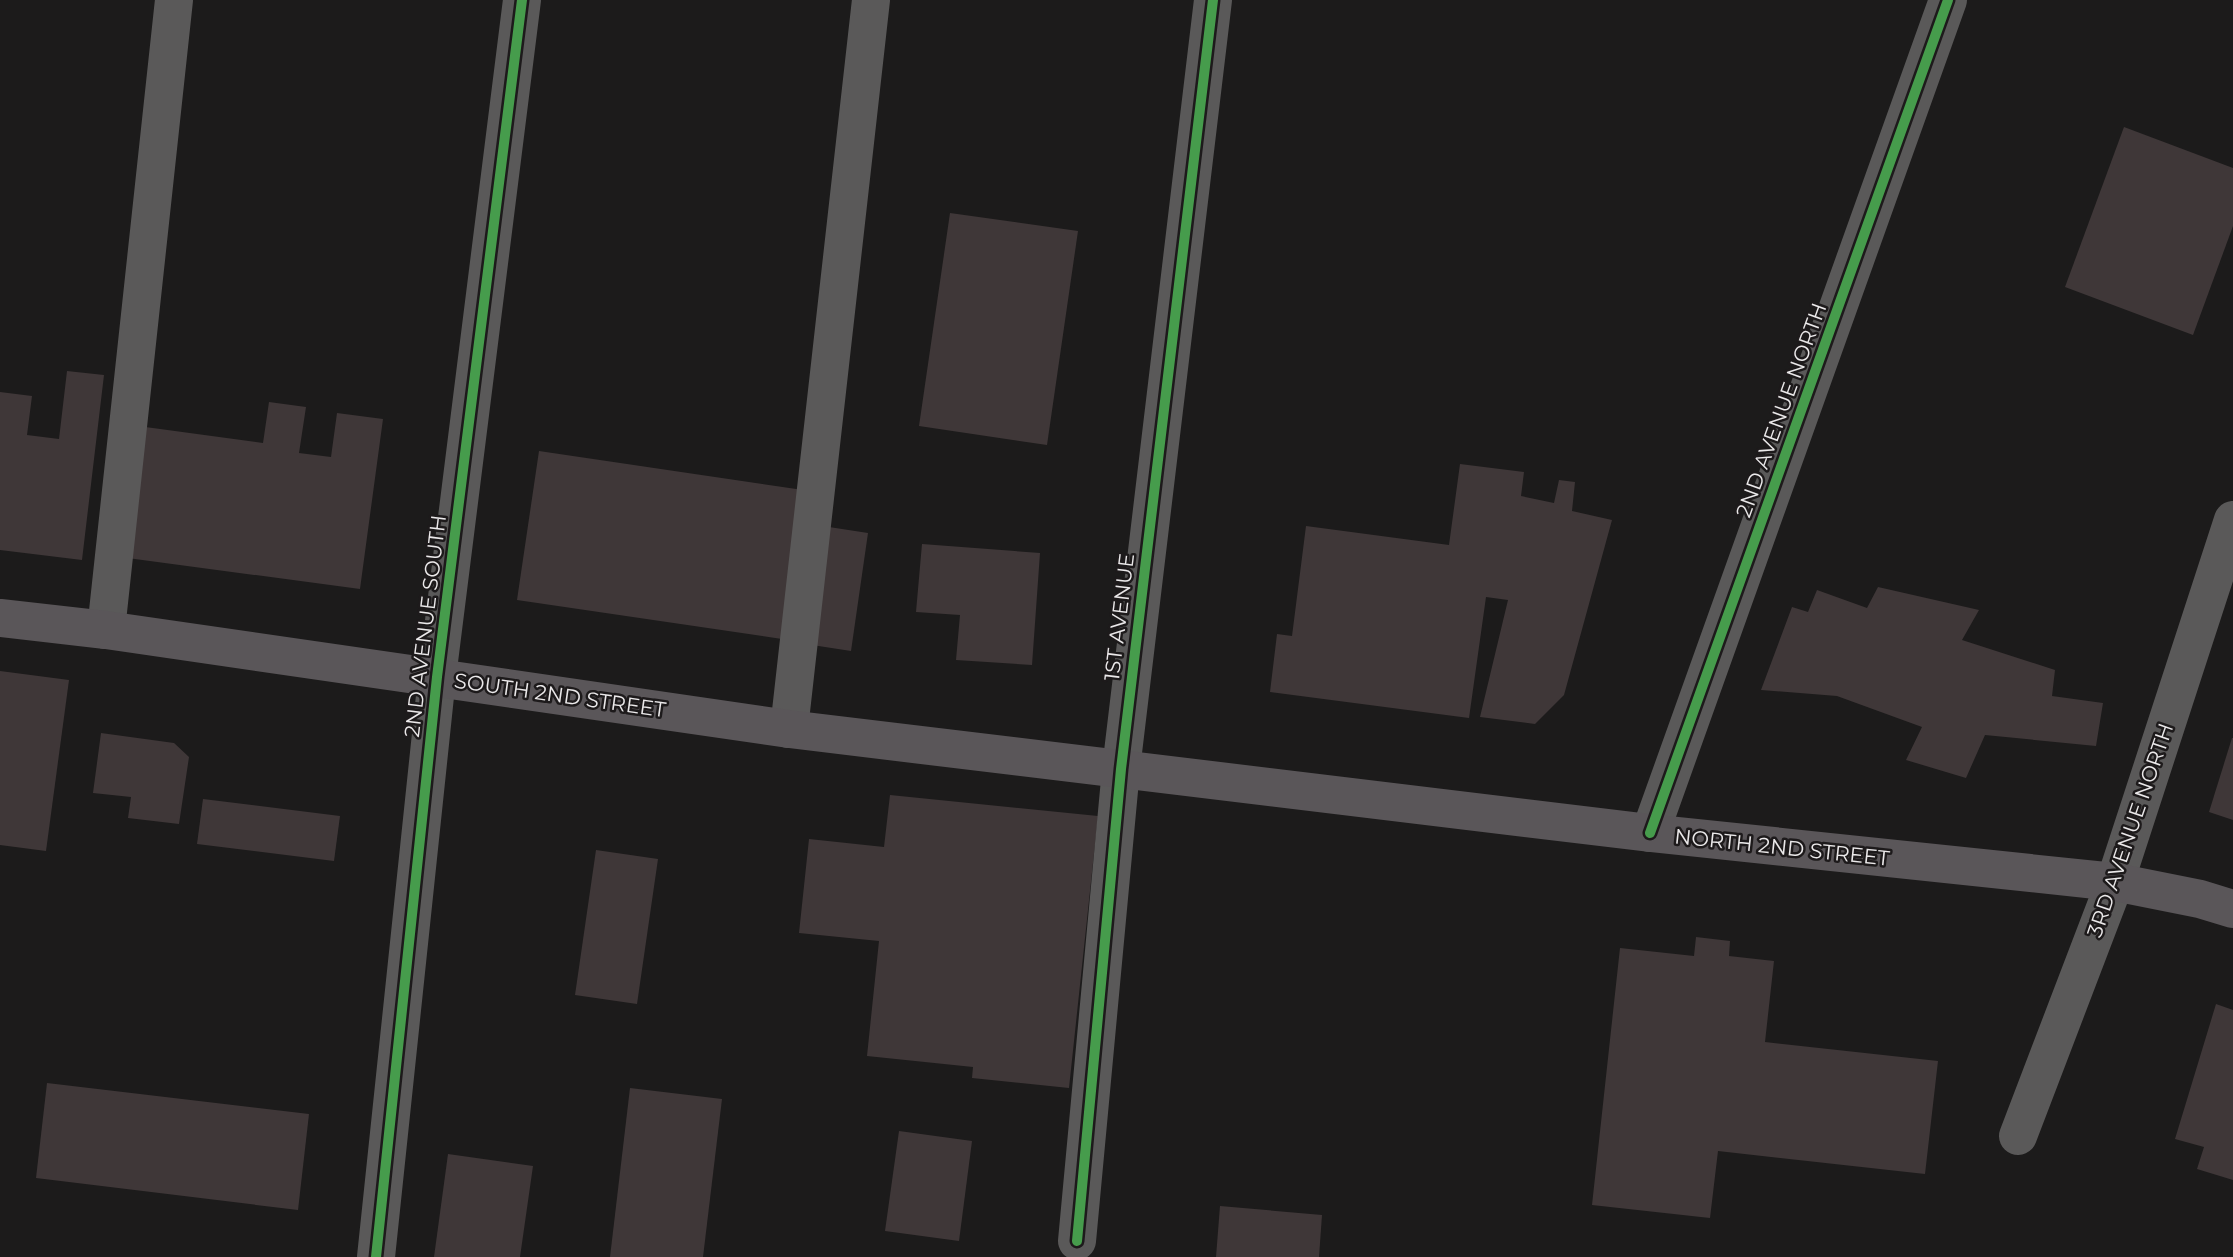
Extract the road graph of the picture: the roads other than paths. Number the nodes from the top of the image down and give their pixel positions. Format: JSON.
{"nodes":[{"id":1,"x":174,"y":0,"type":"edge"},
{"id":2,"x":522,"y":0,"type":"edge"},
{"id":3,"x":871,"y":0,"type":"edge"},
{"id":4,"x":1213,"y":0,"type":"edge"},
{"id":5,"x":1948,"y":0,"type":"edge"},
{"id":6,"x":2229,"y":544,"type":"edge"},
{"id":7,"x":0,"y":618,"type":"edge"},
{"id":8,"x":106,"y":630,"type":"junction"},
{"id":9,"x":437,"y":677,"type":"junction"},
{"id":10,"x":789,"y":729,"type":"junction"},
{"id":11,"x":1121,"y":769,"type":"junction"},
{"id":12,"x":1650,"y":833,"type":"junction"},
{"id":13,"x":2115,"y":882,"type":"junction"},
{"id":14,"x":2233,"y":909,"type":"edge"},
{"id":15,"x":2018,"y":1136,"type":"dead end"},
{"id":16,"x":1077,"y":1241,"type":"dead end"},
{"id":17,"x":376,"y":1257,"type":"edge"}],
"edges":[{"from":1,"to":8,"type":"street"},
{"from":2,"to":9,"type":"street","name":"2ND AVENUE SOUTH"},
{"from":3,"to":10,"type":"street"},
{"from":4,"to":11,"type":"street","name":"1ST AVENUE"},
{"from":5,"to":12,"type":"street","name":"2ND AVENUE NORTH"},
{"from":6,"to":13,"type":"street","name":"3RD AVENUE NORTH"},
{"from":7,"to":8,"type":"main road","name":"SOUTH 2ND STREET"},
{"from":8,"to":9,"type":"main road","name":"SOUTH 2ND STREET"},
{"from":9,"to":10,"type":"main road","name":"SOUTH 2ND STREET"},
{"from":9,"to":17,"type":"street","name":"2ND AVENUE SOUTH"},
{"from":10,"to":11,"type":"main road","name":"SOUTH 2ND STREET"},
{"from":11,"to":12,"type":"main road","name":"NORTH 2ND STREET"},
{"from":11,"to":16,"type":"street","name":"1ST AVENUE"},
{"from":12,"to":13,"type":"main road","name":"NORTH 2ND STREET"},
{"from":13,"to":14,"type":"main road","name":"NORTH 2ND STREET"},
{"from":13,"to":15,"type":"street","name":"3RD AVENUE NORTH"}]}
